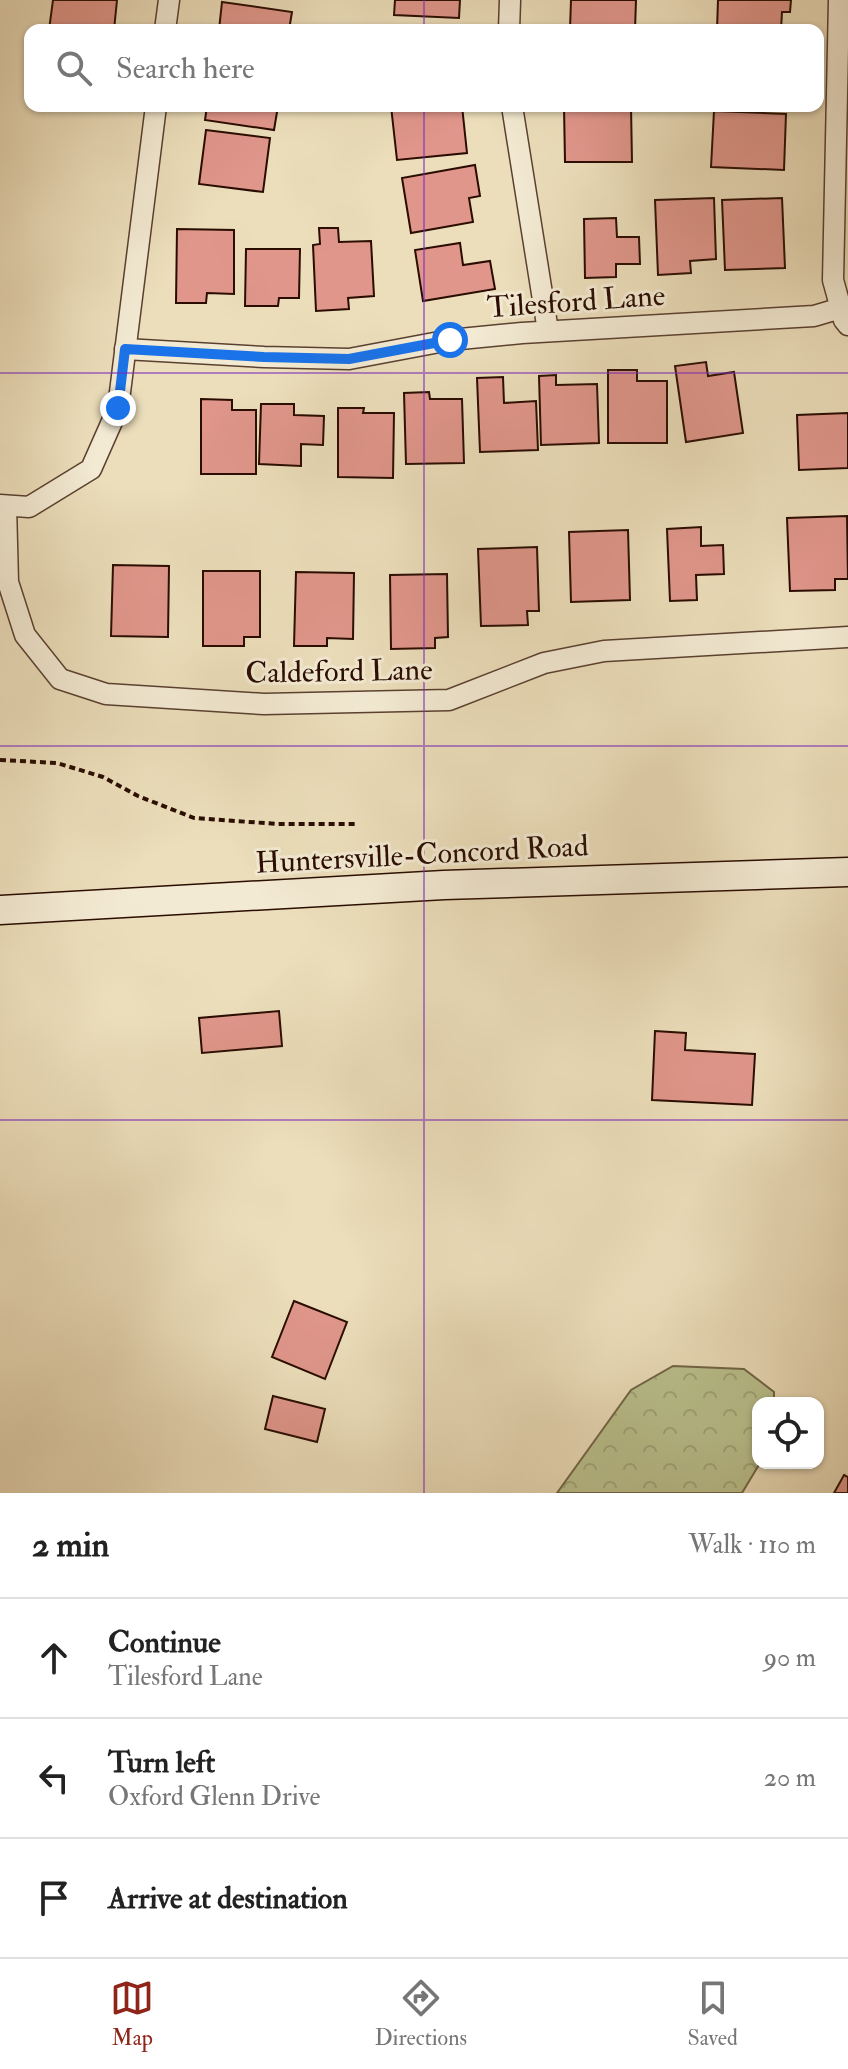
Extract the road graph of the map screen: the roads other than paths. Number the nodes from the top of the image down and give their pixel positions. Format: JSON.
{"nodes":[{"id":1,"x":169,"y":0,"type":"edge"},
{"id":2,"x":510,"y":0,"type":"edge"},
{"id":3,"x":839,"y":0,"type":"edge"},
{"id":4,"x":166,"y":24,"type":"edge"},
{"id":5,"x":509,"y":24,"type":"edge"},
{"id":6,"x":155,"y":112,"type":"edge"},
{"id":7,"x":513,"y":112,"type":"edge"},
{"id":8,"x":844,"y":316,"type":"edge"},
{"id":9,"x":548,"y":331,"type":"junction"},
{"id":10,"x":125,"y":349,"type":"junction"},
{"id":11,"x":3,"y":506,"type":"edge"},
{"id":12,"x":848,"y":637,"type":"edge"},
{"id":13,"x":848,"y":872,"type":"edge"},
{"id":14,"x":0,"y":910,"type":"edge"}],
"edges":[{"from":1,"to":4,"type":"street"},
{"from":2,"to":5,"type":"street"},
{"from":3,"to":8,"type":"street"},
{"from":6,"to":10,"type":"street"},
{"from":7,"to":9,"type":"street"},
{"from":8,"to":9,"type":"street","name":"Tilesford Lane"},
{"from":9,"to":10,"type":"street","name":"Tilesford Lane"},
{"from":10,"to":11,"type":"street"},
{"from":11,"to":12,"type":"street","name":"Caldeford Lane"},
{"from":13,"to":14,"type":"main road","name":"Huntersville-Concord Road"}]}
